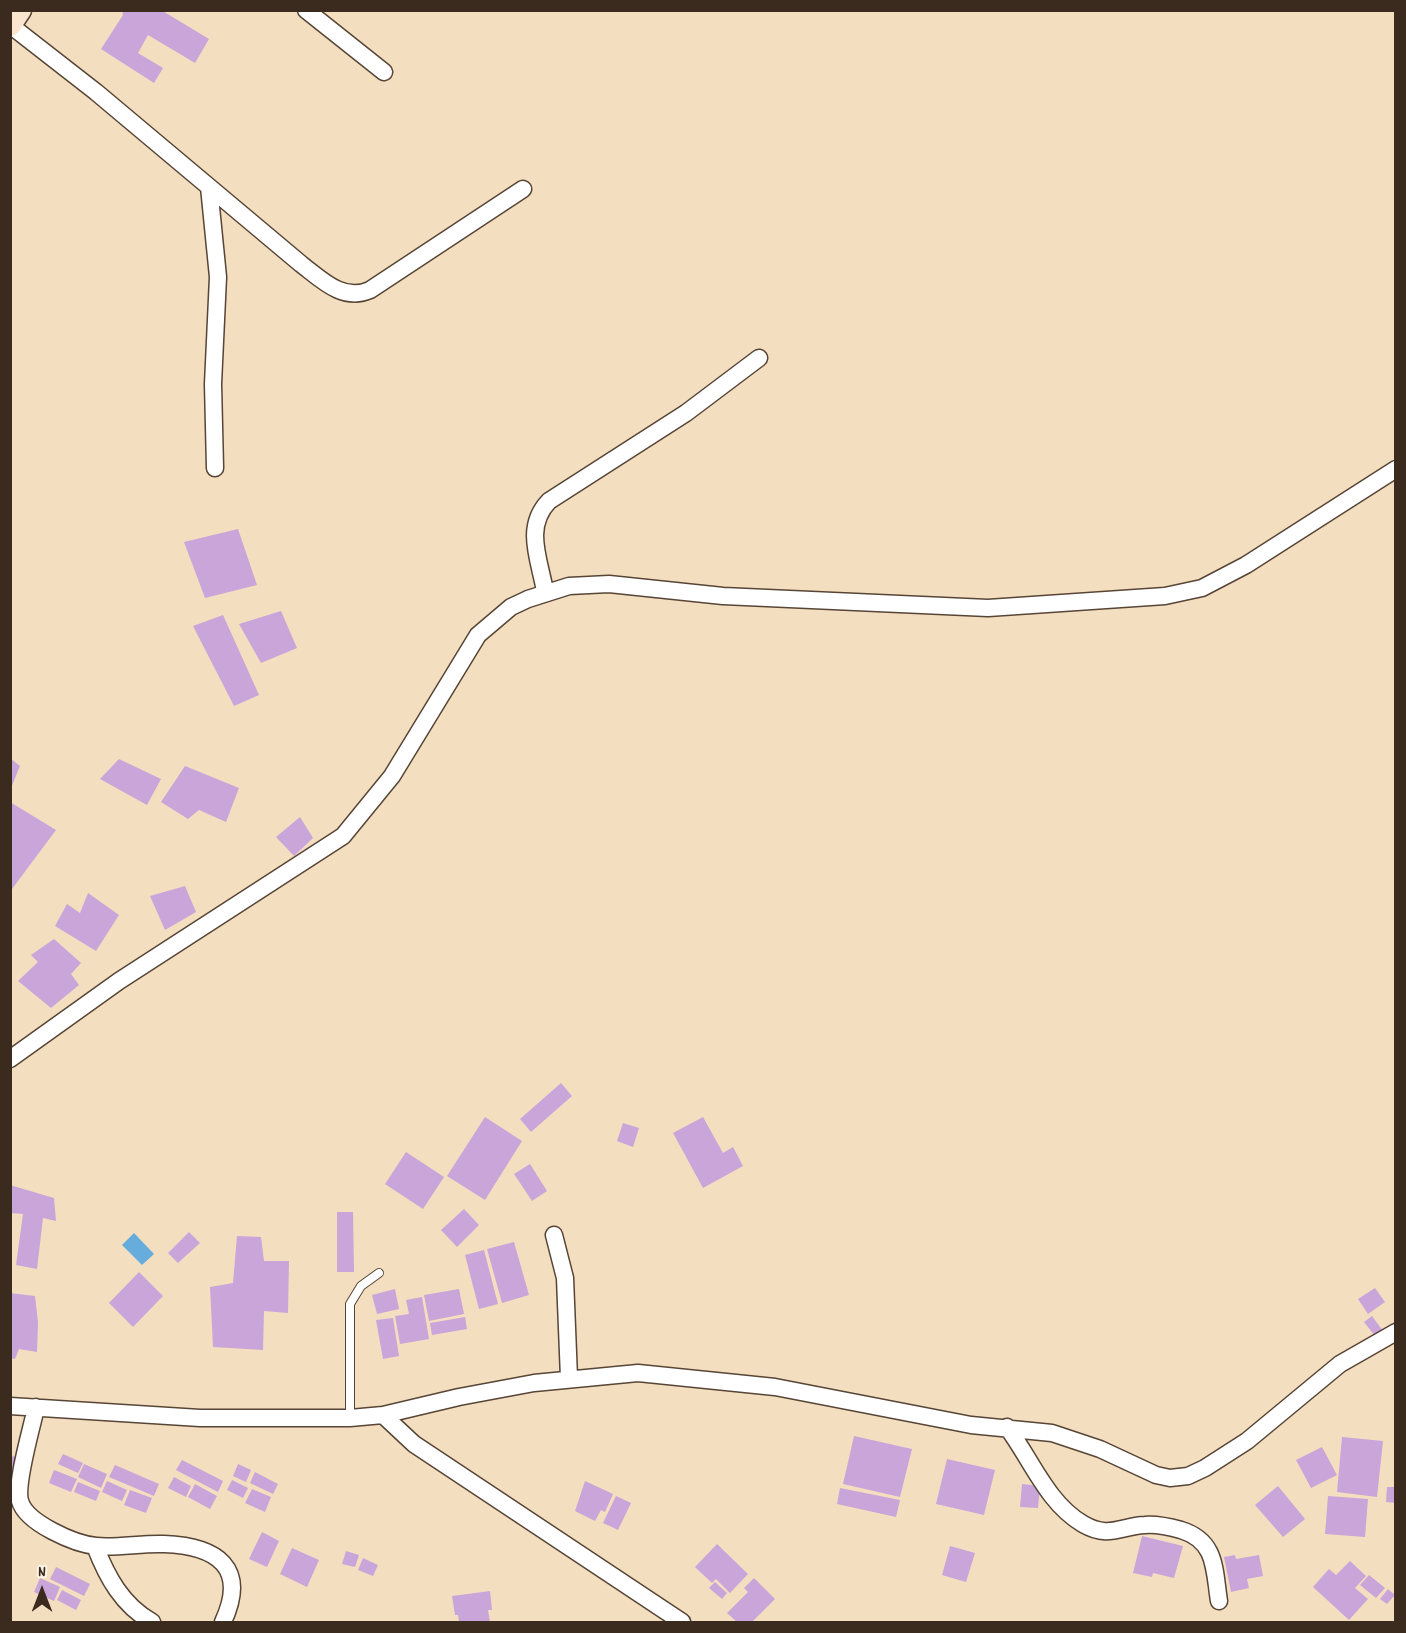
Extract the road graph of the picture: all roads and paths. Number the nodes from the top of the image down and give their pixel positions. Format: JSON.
{"nodes":[{"id":1,"x":20,"y":10,"type":"edge"},
{"id":2,"x":306,"y":10,"type":"edge"},
{"id":3,"x":10,"y":25,"type":"edge"},
{"id":4,"x":384,"y":72,"type":"dead end"},
{"id":5,"x":209,"y":187,"type":"junction"},
{"id":6,"x":523,"y":189,"type":"dead end"},
{"id":7,"x":759,"y":358,"type":"dead end"},
{"id":8,"x":215,"y":468,"type":"dead end"},
{"id":9,"x":1395,"y":469,"type":"edge"},
{"id":10,"x":545,"y":591,"type":"junction"},
{"id":11,"x":10,"y":1059,"type":"edge"},
{"id":12,"x":554,"y":1235,"type":"dead end"},
{"id":13,"x":379,"y":1273,"type":"dead end"},
{"id":14,"x":1395,"y":1332,"type":"edge"},
{"id":15,"x":569,"y":1378,"type":"junction"},
{"id":16,"x":10,"y":1406,"type":"edge"},
{"id":17,"x":36,"y":1407,"type":"junction"},
{"id":18,"x":383,"y":1415,"type":"junction"},
{"id":19,"x":350,"y":1418,"type":"junction"},
{"id":20,"x":1006,"y":1427,"type":"junction"},
{"id":21,"x":94,"y":1546,"type":"junction"},
{"id":22,"x":1219,"y":1601,"type":"dead end"},
{"id":23,"x":152,"y":1623,"type":"edge"},
{"id":24,"x":223,"y":1623,"type":"edge"},
{"id":25,"x":682,"y":1623,"type":"edge"}],
"edges":[{"from":1,"to":3,"type":"main road"},
{"from":2,"to":4,"type":"street"},
{"from":3,"to":5,"type":"street"},
{"from":5,"to":6,"type":"street"},
{"from":5,"to":8,"type":"street"},
{"from":7,"to":10,"type":"street"},
{"from":9,"to":10,"type":"street"},
{"from":10,"to":11,"type":"street"},
{"from":12,"to":15,"type":"street"},
{"from":13,"to":19,"type":"lane"},
{"from":14,"to":20,"type":"street"},
{"from":15,"to":18,"type":"street"},
{"from":15,"to":20,"type":"street"},
{"from":16,"to":17,"type":"street"},
{"from":17,"to":19,"type":"street"},
{"from":17,"to":21,"type":"street"},
{"from":18,"to":19,"type":"street"},
{"from":18,"to":25,"type":"street"},
{"from":20,"to":22,"type":"street"},
{"from":21,"to":23,"type":"street"},
{"from":21,"to":24,"type":"street"}]}
